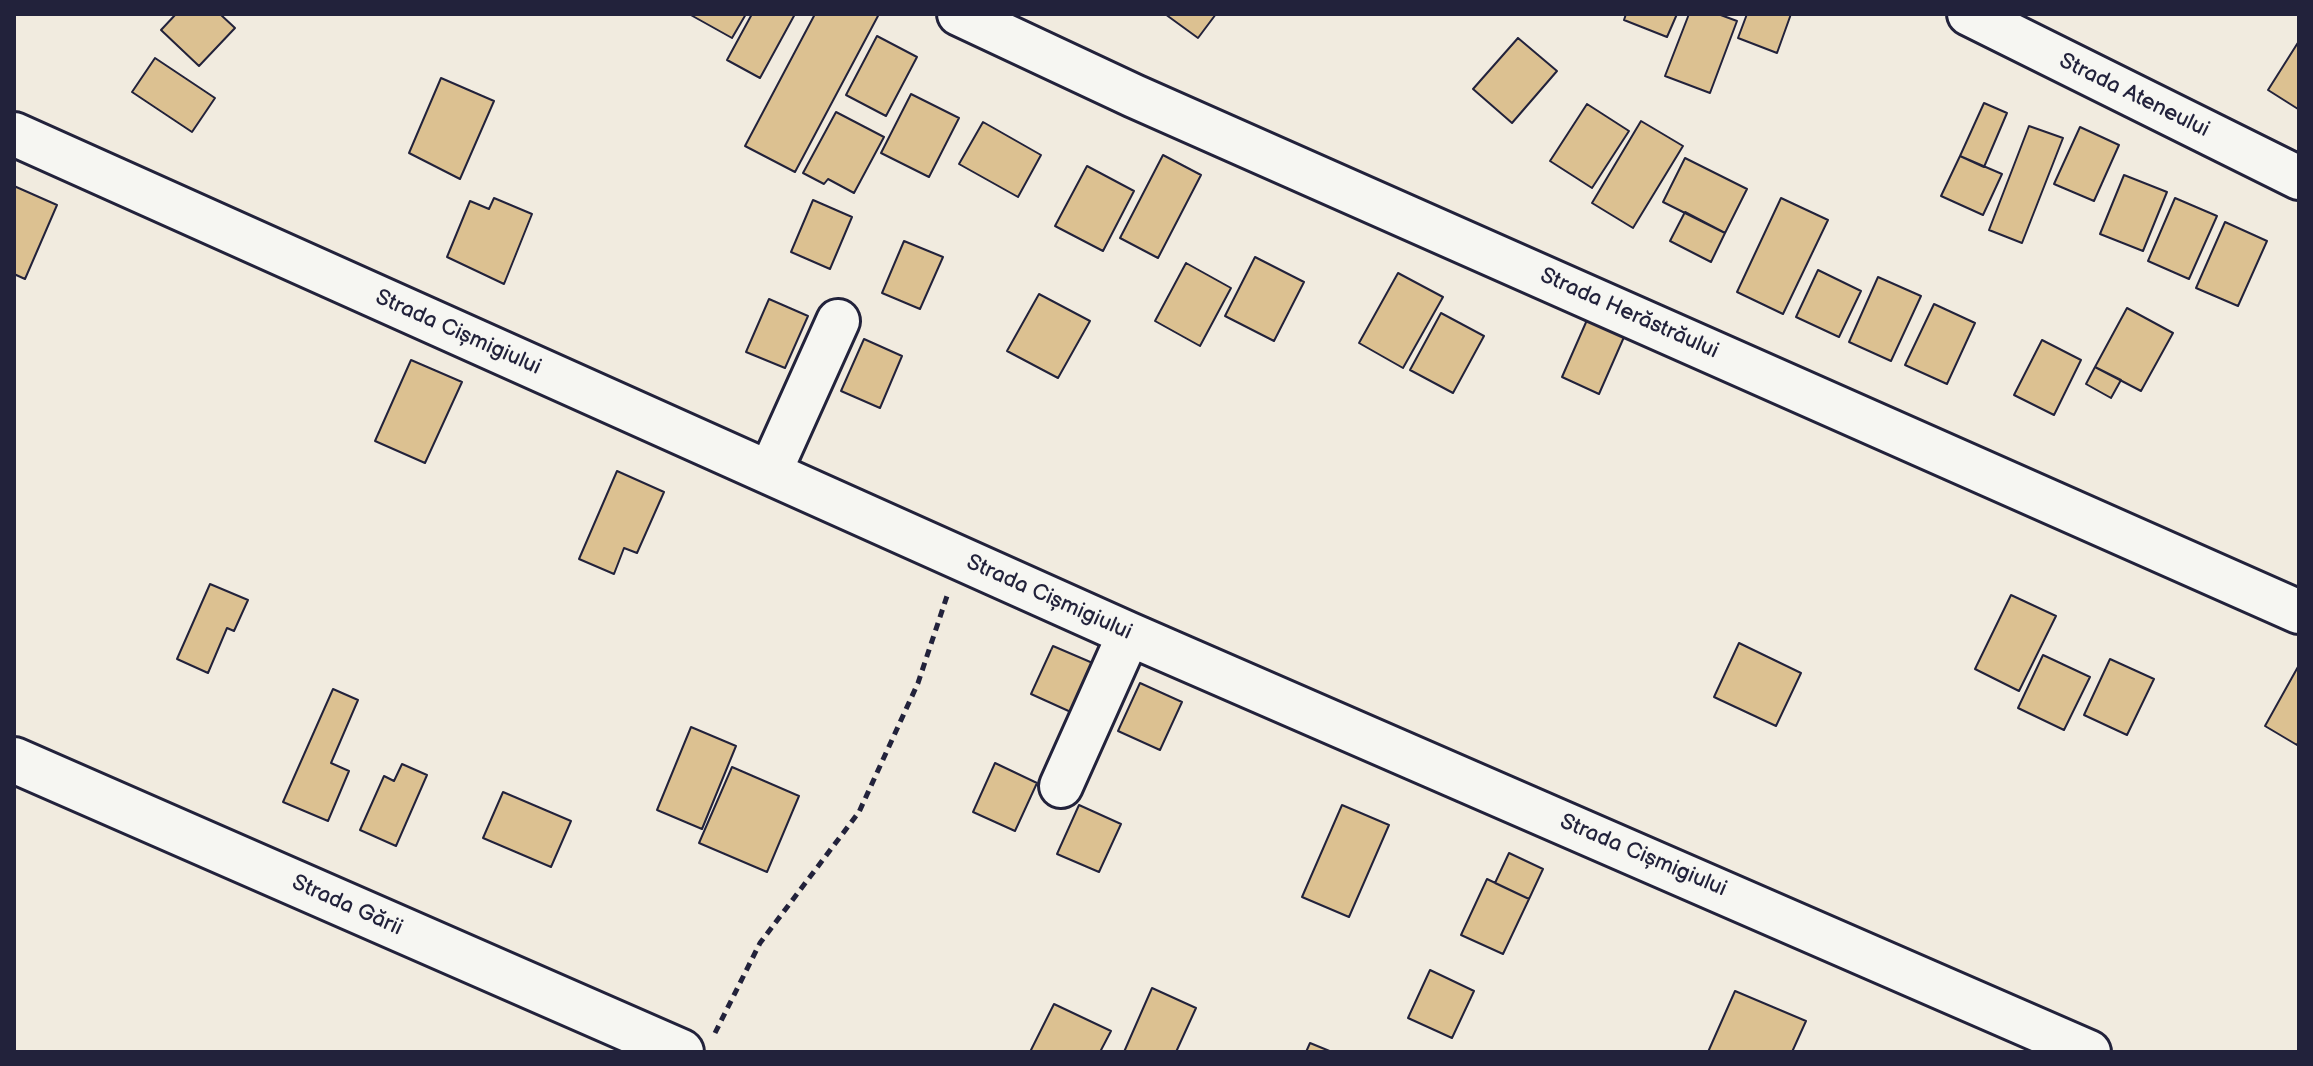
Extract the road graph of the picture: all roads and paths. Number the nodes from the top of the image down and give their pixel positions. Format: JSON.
{"nodes":[{"id":1,"x":959,"y":14,"type":"edge"},
{"id":2,"x":1969,"y":14,"type":"edge"},
{"id":3,"x":14,"y":134,"type":"edge"},
{"id":4,"x":2299,"y":178,"type":"edge"},
{"id":5,"x":838,"y":321,"type":"dead end"},
{"id":6,"x":770,"y":472,"type":"junction"},
{"id":7,"x":959,"y":557,"type":"junction"},
{"id":8,"x":2299,"y":612,"type":"edge"},
{"id":9,"x":1129,"y":634,"type":"junction"},
{"id":10,"x":14,"y":760,"type":"edge"},
{"id":11,"x":1061,"y":786,"type":"dead end"},
{"id":12,"x":696,"y":1045,"type":"edge"},
{"id":13,"x":2089,"y":1052,"type":"edge"}],
"edges":[{"from":1,"to":8,"type":"street","name":"Strada Herăstrăului"},
{"from":2,"to":4,"type":"street","name":"Strada Ateneului"},
{"from":3,"to":6,"type":"street","name":"Strada Cișmigiului"},
{"from":5,"to":6,"type":"street"},
{"from":6,"to":7,"type":"street","name":"Strada Cișmigiului"},
{"from":7,"to":9,"type":"street","name":"Strada Cișmigiului"},
{"from":7,"to":12,"type":"path"},
{"from":9,"to":11,"type":"street"},
{"from":9,"to":13,"type":"street","name":"Strada Cișmigiului"},
{"from":10,"to":12,"type":"main road","name":"Strada Gării"}]}
